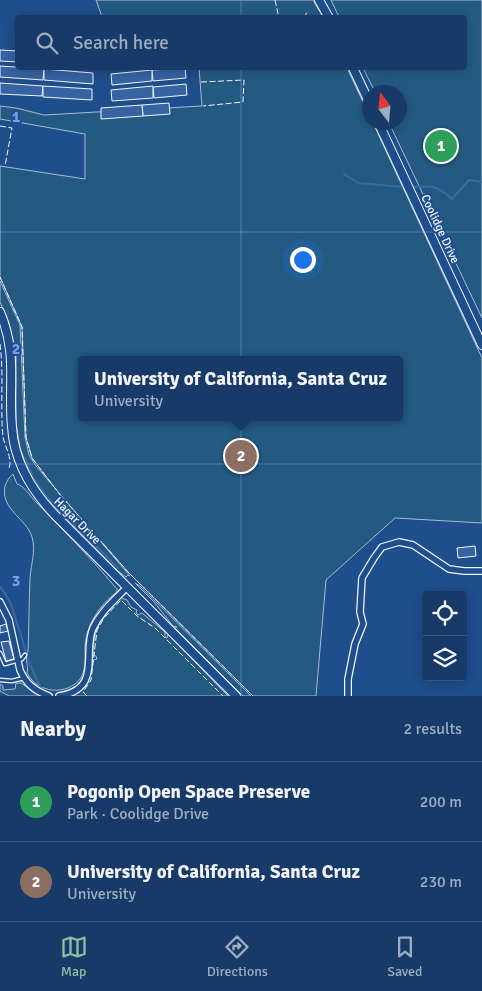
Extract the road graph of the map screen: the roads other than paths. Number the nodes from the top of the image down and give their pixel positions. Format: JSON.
{"nodes":[{"id":1,"x":319,"y":0,"type":"edge"},
{"id":2,"x":327,"y":15,"type":"edge"},
{"id":3,"x":354,"y":70,"type":"edge"},
{"id":4,"x":362,"y":87,"type":"edge"},
{"id":5,"x":382,"y":130,"type":"edge"},
{"id":6,"x":0,"y":312,"type":"edge"},
{"id":7,"x":482,"y":345,"type":"edge"},
{"id":8,"x":482,"y":571,"type":"edge"},
{"id":9,"x":128,"y":587,"type":"junction"},
{"id":10,"x":0,"y":602,"type":"edge"},
{"id":11,"x":0,"y":653,"type":"edge"},
{"id":12,"x":25,"y":655,"type":"dead end"},
{"id":13,"x":19,"y":660,"type":"junction"},
{"id":14,"x":24,"y":678,"type":"junction"},
{"id":15,"x":0,"y":680,"type":"edge"},
{"id":16,"x":49,"y":696,"type":"edge"},
{"id":17,"x":59,"y":696,"type":"edge"},
{"id":18,"x":236,"y":696,"type":"edge"},
{"id":19,"x":348,"y":696,"type":"edge"}],
"edges":[{"from":1,"to":2,"type":"main road"},
{"from":3,"to":4,"type":"main road"},
{"from":5,"to":7,"type":"main road","name":"Coolidge Drive"},
{"from":6,"to":9,"type":"main road","name":"Hagar Drive"},
{"from":8,"to":19,"type":"street"},
{"from":9,"to":17,"type":"street"},
{"from":9,"to":18,"type":"main road","name":"Hagar Drive"},
{"from":10,"to":13,"type":"street"},
{"from":11,"to":13,"type":"lane"},
{"from":12,"to":13,"type":"lane"},
{"from":13,"to":14,"type":"street"},
{"from":14,"to":15,"type":"lane"},
{"from":14,"to":16,"type":"street"}]}
